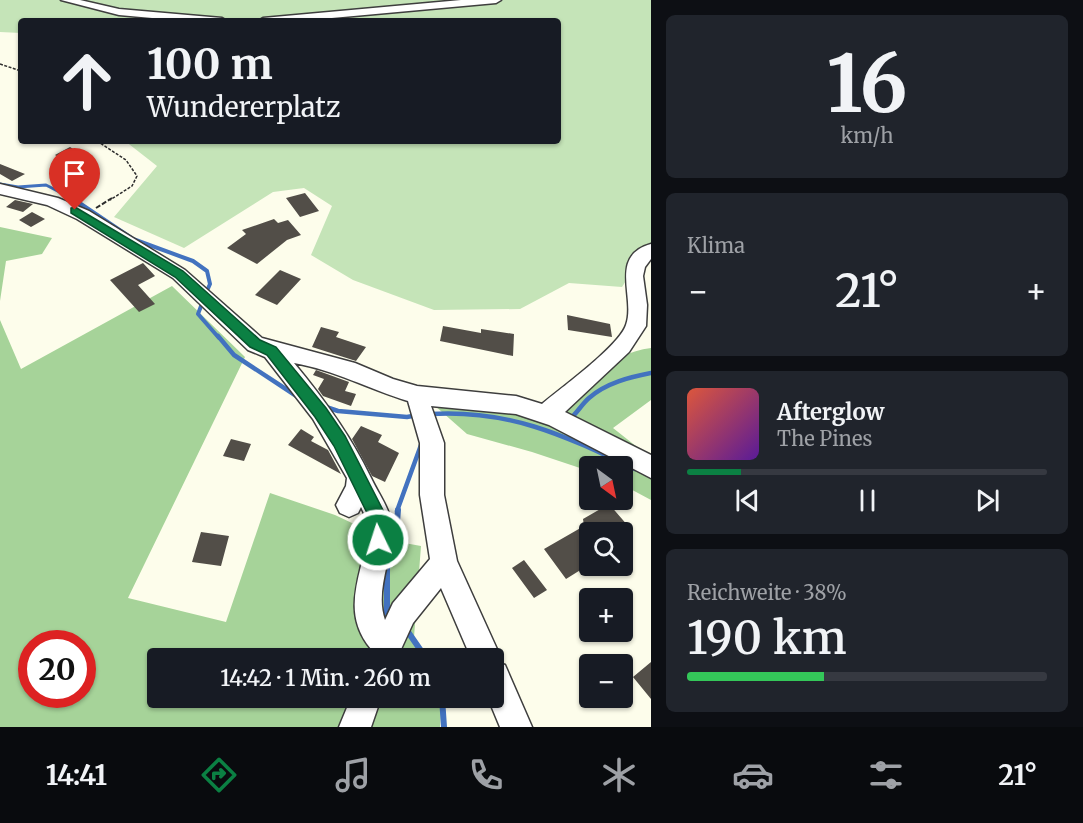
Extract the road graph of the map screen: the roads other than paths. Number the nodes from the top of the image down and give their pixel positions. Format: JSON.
{"nodes":[{"id":1,"x":66,"y":0,"type":"edge"},
{"id":2,"x":496,"y":0,"type":"edge"},
{"id":3,"x":188,"y":18,"type":"edge"},
{"id":4,"x":296,"y":18,"type":"edge"},
{"id":5,"x":0,"y":189,"type":"edge"},
{"id":6,"x":651,"y":250,"type":"edge"},
{"id":7,"x":272,"y":351,"type":"junction"},
{"id":8,"x":419,"y":401,"type":"junction"},
{"id":9,"x":560,"y":420,"type":"junction"},
{"id":10,"x":651,"y":467,"type":"edge"},
{"id":11,"x":444,"y":563,"type":"junction"},
{"id":12,"x":391,"y":636,"type":"edge"},
{"id":13,"x":482,"y":648,"type":"edge"},
{"id":14,"x":504,"y":699,"type":"edge"},
{"id":15,"x":362,"y":708,"type":"edge"},
{"id":16,"x":355,"y":727,"type":"edge"},
{"id":17,"x":516,"y":727,"type":"edge"}],
"edges":[{"from":1,"to":3,"type":"street"},
{"from":2,"to":4,"type":"street"},
{"from":5,"to":7,"type":"street"},
{"from":6,"to":9,"type":"street"},
{"from":7,"to":8,"type":"street"},
{"from":7,"to":12,"type":"street"},
{"from":8,"to":9,"type":"street"},
{"from":8,"to":11,"type":"street"},
{"from":9,"to":10,"type":"street"},
{"from":11,"to":12,"type":"street"},
{"from":11,"to":13,"type":"street"},
{"from":14,"to":17,"type":"street"},
{"from":15,"to":16,"type":"street"}]}
